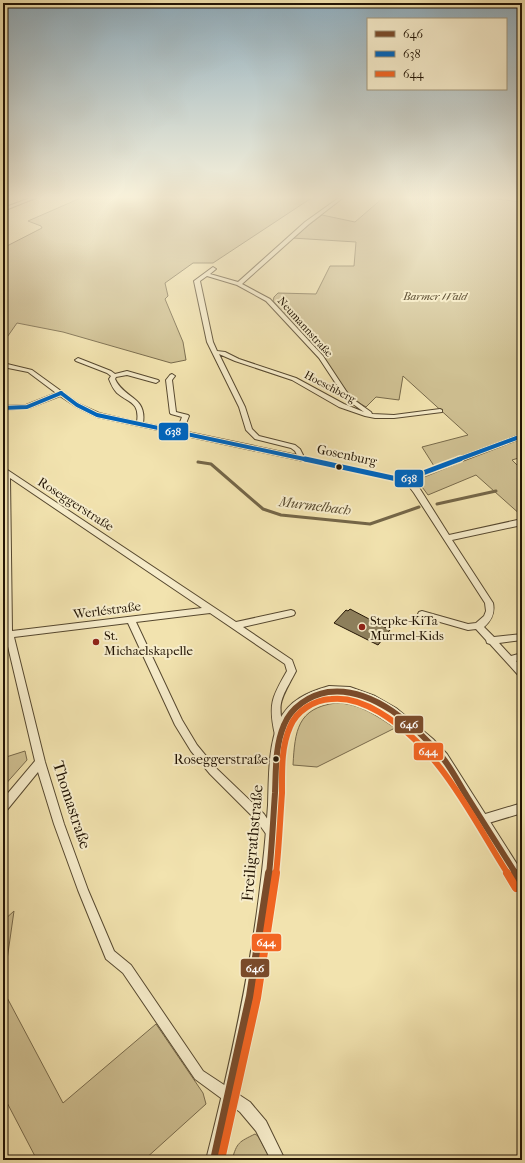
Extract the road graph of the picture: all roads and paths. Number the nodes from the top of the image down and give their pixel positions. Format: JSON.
{"nodes":[{"id":1,"x":275,"y":251,"type":"edge"},
{"id":2,"x":213,"y":269,"type":"dead end"},
{"id":3,"x":206,"y":274,"type":"junction"},
{"id":4,"x":239,"y":284,"type":"junction"},
{"id":5,"x":215,"y":352,"type":"junction"},
{"id":6,"x":78,"y":360,"type":"dead end"},
{"id":7,"x":3,"y":365,"type":"edge"},
{"id":8,"x":114,"y":376,"type":"junction"},
{"id":9,"x":172,"y":376,"type":"dead end"},
{"id":10,"x":156,"y":381,"type":"dead end"},
{"id":11,"x":61,"y":393,"type":"junction"},
{"id":12,"x":3,"y":408,"type":"edge"},
{"id":13,"x":440,"y":410,"type":"dead end"},
{"id":14,"x":372,"y":416,"type":"junction"},
{"id":15,"x":140,"y":424,"type":"junction"},
{"id":16,"x":179,"y":432,"type":"junction"},
{"id":17,"x":522,"y":436,"type":"edge"},
{"id":18,"x":301,"y":458,"type":"junction"},
{"id":19,"x":5,"y":472,"type":"edge"},
{"id":20,"x":407,"y":479,"type":"junction"},
{"id":21,"x":522,"y":522,"type":"edge"},
{"id":22,"x":448,"y":538,"type":"junction"},
{"id":23,"x":213,"y":610,"type":"junction"},
{"id":24,"x":291,"y":613,"type":"dead end"},
{"id":25,"x":422,"y":614,"type":"dead end"},
{"id":26,"x":131,"y":620,"type":"junction"},
{"id":27,"x":236,"y":625,"type":"junction"},
{"id":28,"x":478,"y":626,"type":"junction"},
{"id":29,"x":6,"y":635,"type":"edge"},
{"id":30,"x":522,"y":637,"type":"edge"},
{"id":31,"x":490,"y":641,"type":"junction"},
{"id":32,"x":522,"y":656,"type":"edge"},
{"id":33,"x":509,"y":660,"type":"junction"},
{"id":34,"x":522,"y":673,"type":"edge"},
{"id":35,"x":280,"y":735,"type":"junction"},
{"id":36,"x":40,"y":762,"type":"junction"},
{"id":37,"x":3,"y":807,"type":"edge"},
{"id":38,"x":522,"y":808,"type":"edge"},
{"id":39,"x":482,"y":820,"type":"junction"},
{"id":40,"x":273,"y":836,"type":"junction"},
{"id":41,"x":522,"y":884,"type":"edge"},
{"id":42,"x":230,"y":1097,"type":"junction"},
{"id":43,"x":214,"y":1160,"type":"edge"},
{"id":44,"x":278,"y":1160,"type":"edge"}],
"edges":[{"from":1,"to":4,"type":"street"},
{"from":2,"to":3,"type":"street"},
{"from":3,"to":4,"type":"street","name":"Neumannstraße"},
{"from":3,"to":5,"type":"street"},
{"from":4,"to":14,"type":"street","name":"Neumannstraße"},
{"from":5,"to":14,"type":"street","name":"Hoeschberg"},
{"from":5,"to":18,"type":"street"},
{"from":6,"to":8,"type":"street"},
{"from":7,"to":11,"type":"street","name":"Gosenburg"},
{"from":8,"to":10,"type":"street"},
{"from":8,"to":15,"type":"street"},
{"from":9,"to":16,"type":"street"},
{"from":11,"to":12,"type":"street"},
{"from":11,"to":15,"type":"street","name":"Gosenburg"},
{"from":13,"to":14,"type":"street","name":"Hoeschberg"},
{"from":15,"to":16,"type":"street","name":"Gosenburg"},
{"from":16,"to":18,"type":"street","name":"Gosenburg"},
{"from":17,"to":20,"type":"street"},
{"from":18,"to":20,"type":"street","name":"Gosenburg"},
{"from":19,"to":23,"type":"street","name":"Roseggerstraße"},
{"from":19,"to":29,"type":"street","name":"Thomastraße"},
{"from":20,"to":22,"type":"street"},
{"from":21,"to":22,"type":"street"},
{"from":22,"to":28,"type":"street"},
{"from":23,"to":26,"type":"street","name":"Werléstraße"},
{"from":23,"to":27,"type":"street","name":"Roseggerstraße"},
{"from":24,"to":27,"type":"street"},
{"from":25,"to":28,"type":"street"},
{"from":26,"to":29,"type":"street","name":"Werléstraße"},
{"from":26,"to":40,"type":"street"},
{"from":27,"to":35,"type":"street","name":"Roseggerstraße"},
{"from":28,"to":31,"type":"street"},
{"from":29,"to":36,"type":"street","name":"Thomastraße"},
{"from":30,"to":31,"type":"street"},
{"from":31,"to":33,"type":"street"},
{"from":32,"to":33,"type":"street"},
{"from":33,"to":34,"type":"street"},
{"from":35,"to":39,"type":"street","name":"Freiligrathstraße"},
{"from":35,"to":40,"type":"street","name":"Freiligrathstraße"},
{"from":36,"to":37,"type":"street"},
{"from":36,"to":42,"type":"street","name":"Thomastraße"},
{"from":38,"to":39,"type":"street"},
{"from":39,"to":41,"type":"street","name":"Freiligrathstraße"},
{"from":40,"to":42,"type":"street","name":"Freiligrathstraße"},
{"from":42,"to":43,"type":"street","name":"Freiligrathstraße"},
{"from":42,"to":44,"type":"street","name":"Thomastraße"}]}
